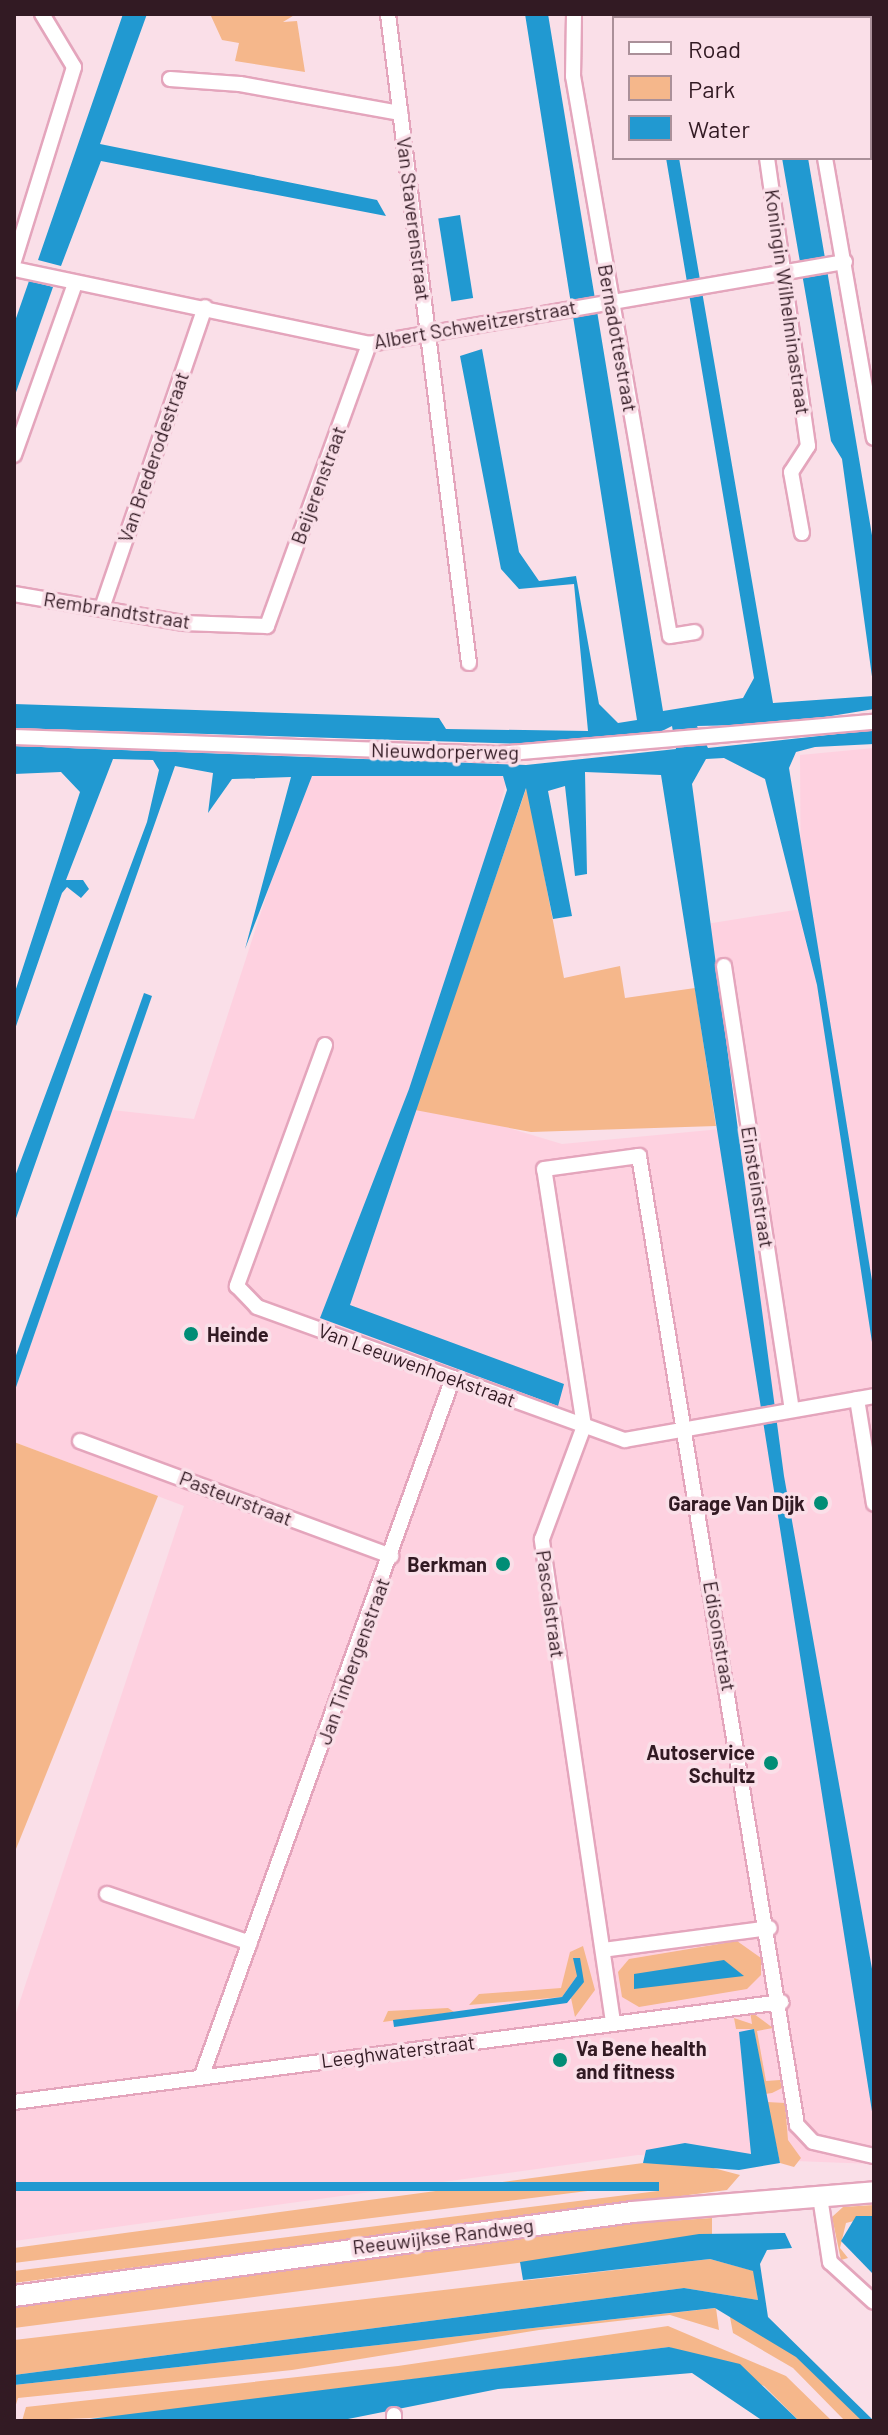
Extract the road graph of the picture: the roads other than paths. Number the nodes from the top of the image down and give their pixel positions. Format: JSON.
{"nodes":[{"id":1,"x":42,"y":14,"type":"edge"},
{"id":2,"x":388,"y":14,"type":"edge"},
{"id":3,"x":574,"y":14,"type":"edge"},
{"id":4,"x":170,"y":79,"type":"dead end"},
{"id":5,"x":400,"y":113,"type":"junction"},
{"id":6,"x":767,"y":160,"type":"edge"},
{"id":7,"x":825,"y":160,"type":"edge"},
{"id":8,"x":14,"y":261,"type":"edge"},
{"id":9,"x":838,"y":263,"type":"junction"},
{"id":10,"x":14,"y":269,"type":"edge"},
{"id":11,"x":791,"y":270,"type":"junction"},
{"id":12,"x":75,"y":284,"type":"junction"},
{"id":13,"x":604,"y":302,"type":"junction"},
{"id":14,"x":205,"y":307,"type":"junction"},
{"id":15,"x":427,"y":331,"type":"junction"},
{"id":16,"x":369,"y":344,"type":"junction"},
{"id":17,"x":874,"y":438,"type":"edge"},
{"id":18,"x":14,"y":455,"type":"edge"},
{"id":19,"x":802,"y":533,"type":"dead end"},
{"id":20,"x":14,"y":594,"type":"edge"},
{"id":21,"x":102,"y":608,"type":"junction"},
{"id":22,"x":267,"y":626,"type":"joint"},
{"id":23,"x":695,"y":632,"type":"dead end"},
{"id":24,"x":469,"y":663,"type":"dead end"},
{"id":25,"x":874,"y":722,"type":"edge"},
{"id":26,"x":14,"y":737,"type":"edge"},
{"id":27,"x":724,"y":966,"type":"dead end"},
{"id":28,"x":325,"y":1045,"type":"dead end"},
{"id":29,"x":544,"y":1169,"type":"joint"},
{"id":30,"x":453,"y":1378,"type":"junction"},
{"id":31,"x":868,"y":1397,"type":"edge"},
{"id":32,"x":787,"y":1409,"type":"junction"},
{"id":33,"x":584,"y":1426,"type":"junction"},
{"id":34,"x":684,"y":1428,"type":"junction"},
{"id":35,"x":80,"y":1441,"type":"dead end"},
{"id":36,"x":874,"y":1504,"type":"edge"},
{"id":37,"x":391,"y":1556,"type":"junction"},
{"id":38,"x":107,"y":1894,"type":"dead end"},
{"id":39,"x":770,"y":1928,"type":"junction"},
{"id":40,"x":250,"y":1943,"type":"junction"},
{"id":41,"x":603,"y":1950,"type":"junction"},
{"id":42,"x":782,"y":2002,"type":"junction"},
{"id":43,"x":613,"y":2022,"type":"junction"},
{"id":44,"x":202,"y":2075,"type":"junction"},
{"id":45,"x":14,"y":2102,"type":"edge"},
{"id":46,"x":874,"y":2156,"type":"edge"},
{"id":47,"x":874,"y":2192,"type":"edge"},
{"id":48,"x":820,"y":2197,"type":"junction"},
{"id":49,"x":14,"y":2296,"type":"edge"},
{"id":50,"x":874,"y":2302,"type":"edge"}],
"edges":[{"from":1,"to":8,"type":"street"},
{"from":2,"to":5,"type":"street","name":"Van Staverenstraat"},
{"from":3,"to":13,"type":"street","name":"Bernadottestraat"},
{"from":4,"to":5,"type":"street"},
{"from":5,"to":15,"type":"street","name":"Van Staverenstraat"},
{"from":6,"to":11,"type":"street","name":"Koningin Wilhelminastraat"},
{"from":7,"to":9,"type":"street"},
{"from":9,"to":11,"type":"street","name":"Albert Schweitzerstraat"},
{"from":9,"to":17,"type":"street"},
{"from":10,"to":12,"type":"street","name":"Albert Schweitzerstraat"},
{"from":11,"to":13,"type":"street","name":"Albert Schweitzerstraat"},
{"from":11,"to":19,"type":"street","name":"Koningin Wilhelminastraat"},
{"from":12,"to":14,"type":"street","name":"Albert Schweitzerstraat"},
{"from":12,"to":18,"type":"street"},
{"from":13,"to":15,"type":"street","name":"Albert Schweitzerstraat"},
{"from":13,"to":23,"type":"street","name":"Bernadottestraat"},
{"from":14,"to":16,"type":"street","name":"Albert Schweitzerstraat"},
{"from":14,"to":21,"type":"street","name":"Van Brederodestraat"},
{"from":15,"to":16,"type":"street","name":"Albert Schweitzerstraat"},
{"from":15,"to":24,"type":"street","name":"Van Staverenstraat"},
{"from":16,"to":22,"type":"street","name":"Beijerenstraat"},
{"from":20,"to":21,"type":"street","name":"Rembrandtstraat"},
{"from":21,"to":22,"type":"street","name":"Rembrandtstraat"},
{"from":25,"to":26,"type":"street","name":"Nieuwdorperweg"},
{"from":27,"to":32,"type":"street","name":"Einsteinstraat"},
{"from":28,"to":30,"type":"street","name":"Van Leeuwenhoekstraat"},
{"from":29,"to":33,"type":"street","name":"Pascalstraat"},
{"from":29,"to":34,"type":"street","name":"Edisonstraat"},
{"from":30,"to":33,"type":"street","name":"Van Leeuwenhoekstraat"},
{"from":30,"to":37,"type":"street","name":"Jan Tinbergenstraat"},
{"from":31,"to":32,"type":"street","name":"Van Leeuwenhoekstraat"},
{"from":31,"to":36,"type":"street"},
{"from":32,"to":34,"type":"street","name":"Van Leeuwenhoekstraat"},
{"from":33,"to":34,"type":"street","name":"Van Leeuwenhoekstraat"},
{"from":33,"to":41,"type":"street","name":"Pascalstraat"},
{"from":34,"to":39,"type":"street","name":"Edisonstraat"},
{"from":35,"to":37,"type":"street","name":"Pasteurstraat"},
{"from":37,"to":40,"type":"street","name":"Jan Tinbergenstraat"},
{"from":38,"to":40,"type":"street"},
{"from":39,"to":41,"type":"street"},
{"from":39,"to":42,"type":"street","name":"Edisonstraat"},
{"from":40,"to":44,"type":"street","name":"Jan Tinbergenstraat"},
{"from":41,"to":43,"type":"street","name":"Pascalstraat"},
{"from":42,"to":43,"type":"street","name":"Leeghwaterstraat"},
{"from":42,"to":46,"type":"street","name":"Edisonstraat"},
{"from":43,"to":44,"type":"street","name":"Leeghwaterstraat"},
{"from":44,"to":45,"type":"street","name":"Leeghwaterstraat"},
{"from":47,"to":48,"type":"main road","name":"Reeuwijkse Randweg"},
{"from":48,"to":49,"type":"main road","name":"Reeuwijkse Randweg"},
{"from":48,"to":50,"type":"street"}]}
